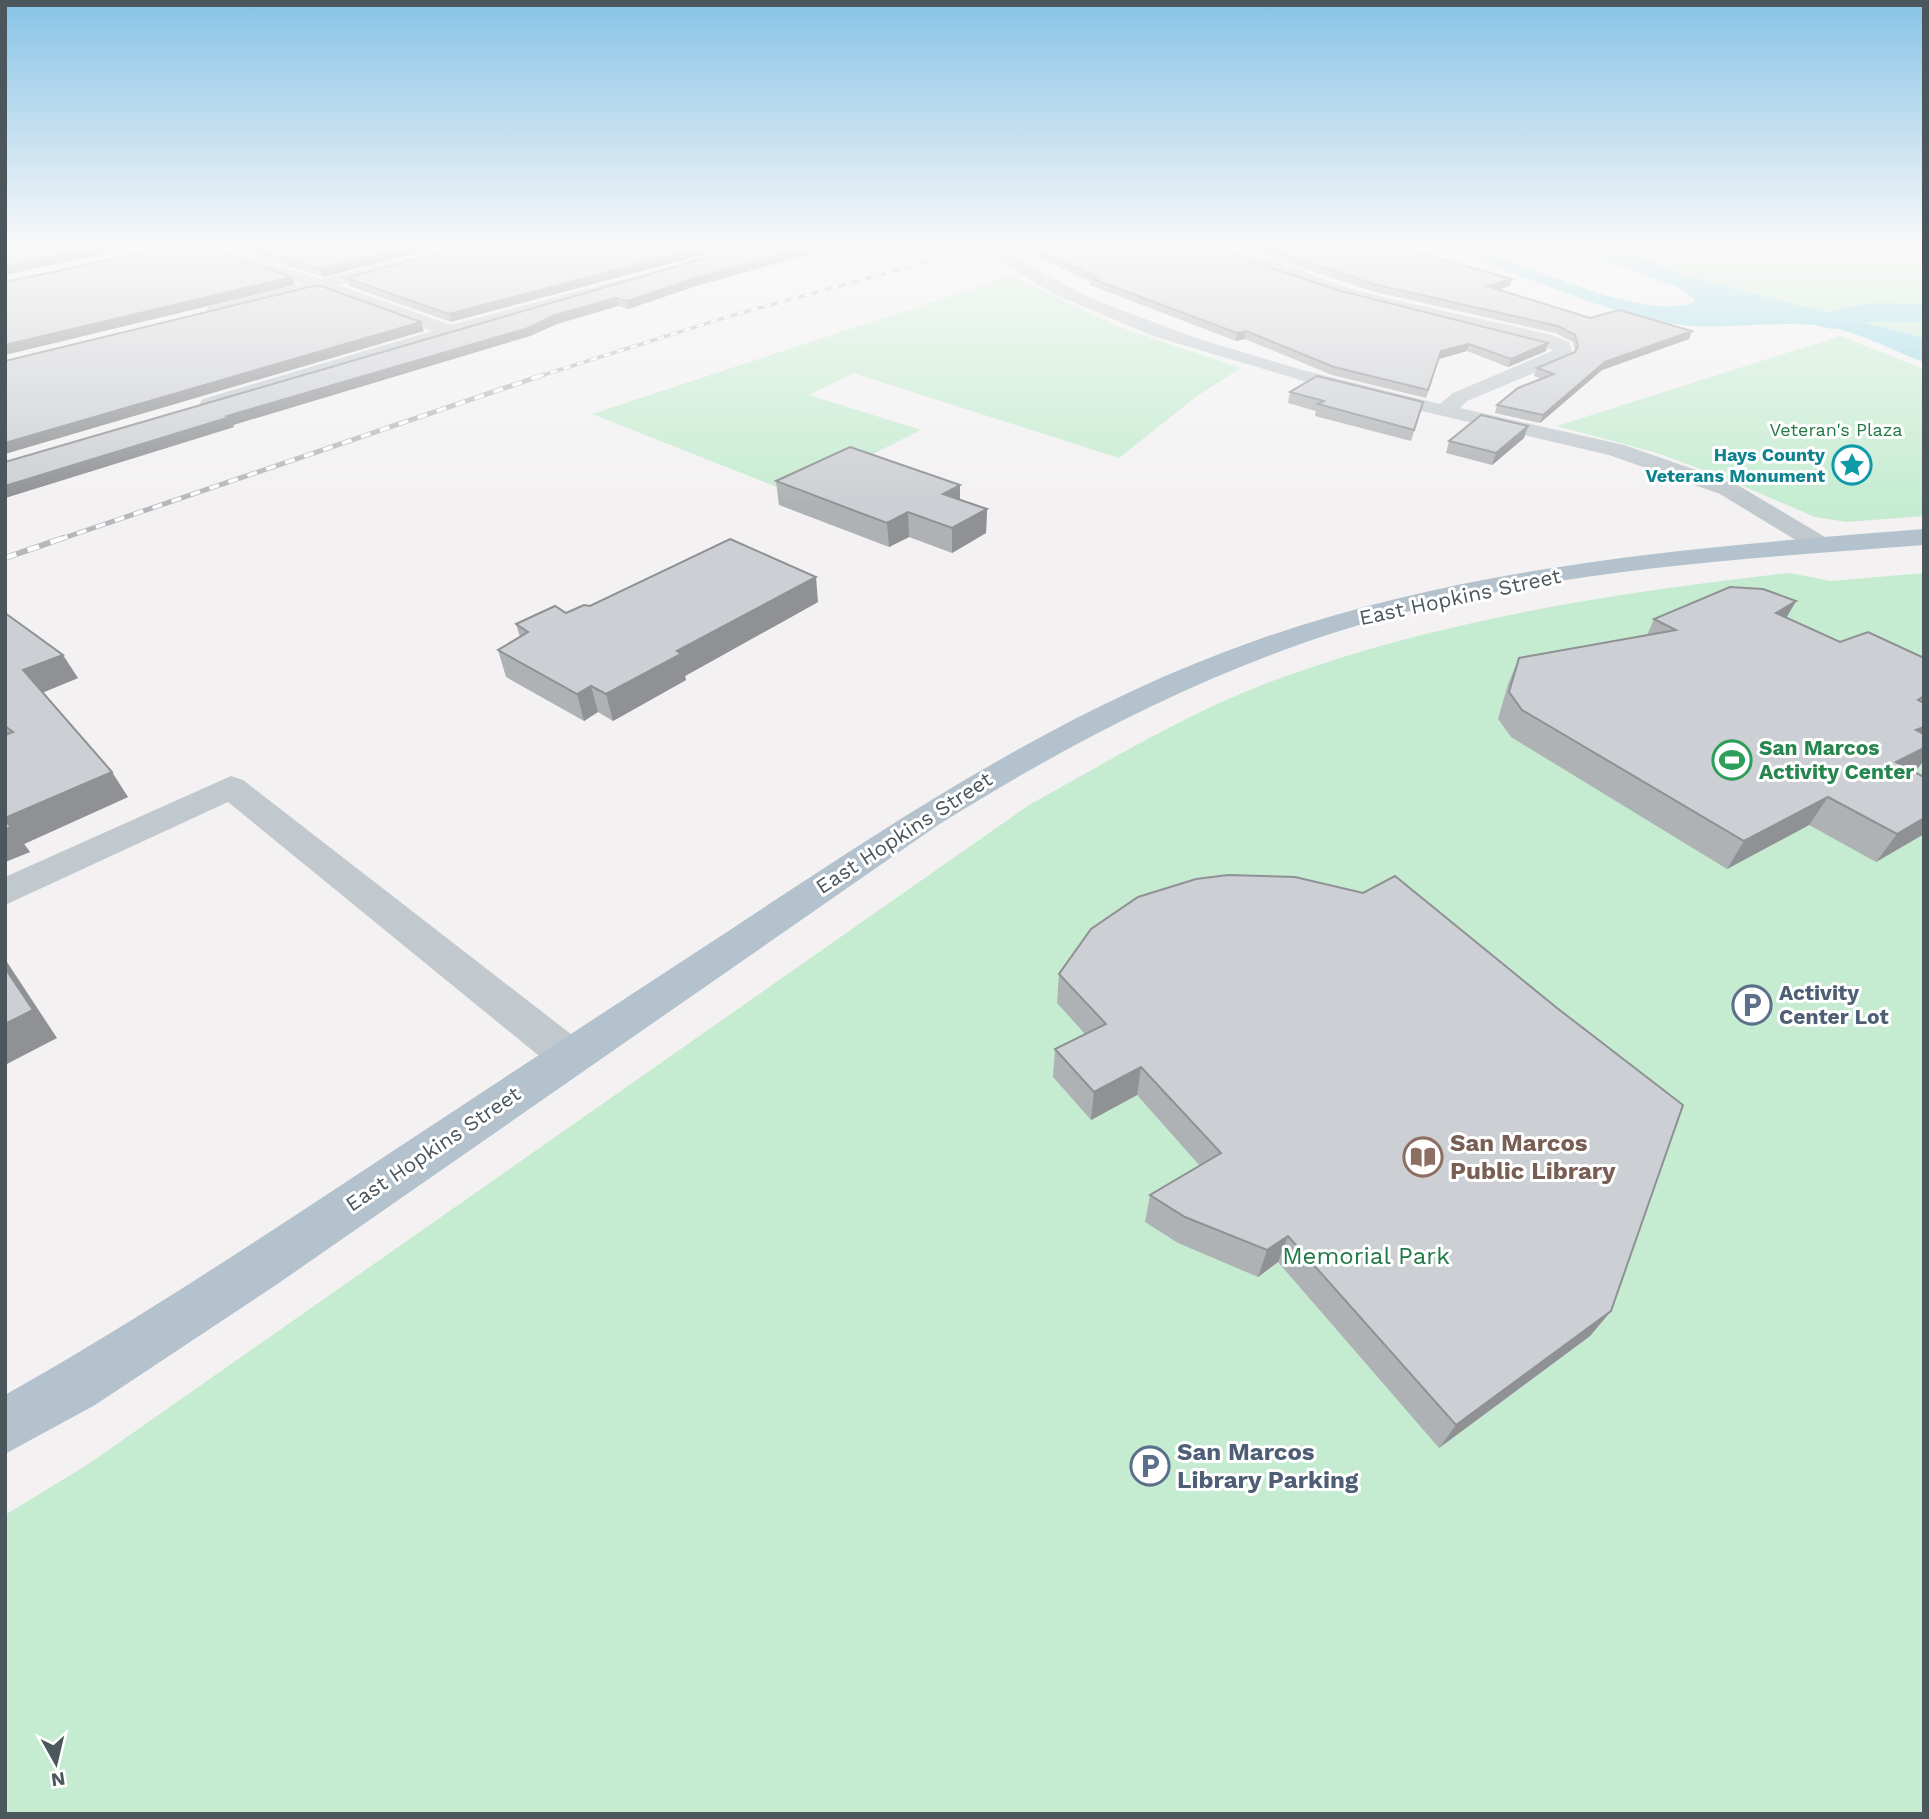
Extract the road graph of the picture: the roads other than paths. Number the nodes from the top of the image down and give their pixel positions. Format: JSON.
{"nodes":[{"id":1,"x":440,"y":334,"type":"edge"},
{"id":2,"x":1165,"y":334,"type":"edge"},
{"id":3,"x":1519,"y":334,"type":"edge"},
{"id":4,"x":188,"y":409,"type":"edge"},
{"id":5,"x":1445,"y":411,"type":"junction"},
{"id":6,"x":1924,"y":537,"type":"edge"},
{"id":7,"x":1821,"y":545,"type":"junction"},
{"id":8,"x":5,"y":892,"type":"edge"},
{"id":9,"x":570,"y":1056,"type":"junction"},
{"id":10,"x":5,"y":1426,"type":"edge"}],
"edges":[{"from":1,"to":4,"type":"street"},
{"from":2,"to":5,"type":"street"},
{"from":3,"to":5,"type":"street"},
{"from":5,"to":7,"type":"street"},
{"from":6,"to":7,"type":"main road","name":"East Hopkins Street"},
{"from":7,"to":9,"type":"main road","name":"East Hopkins Street"},
{"from":8,"to":9,"type":"street"},
{"from":9,"to":10,"type":"main road","name":"East Hopkins Street"}]}
